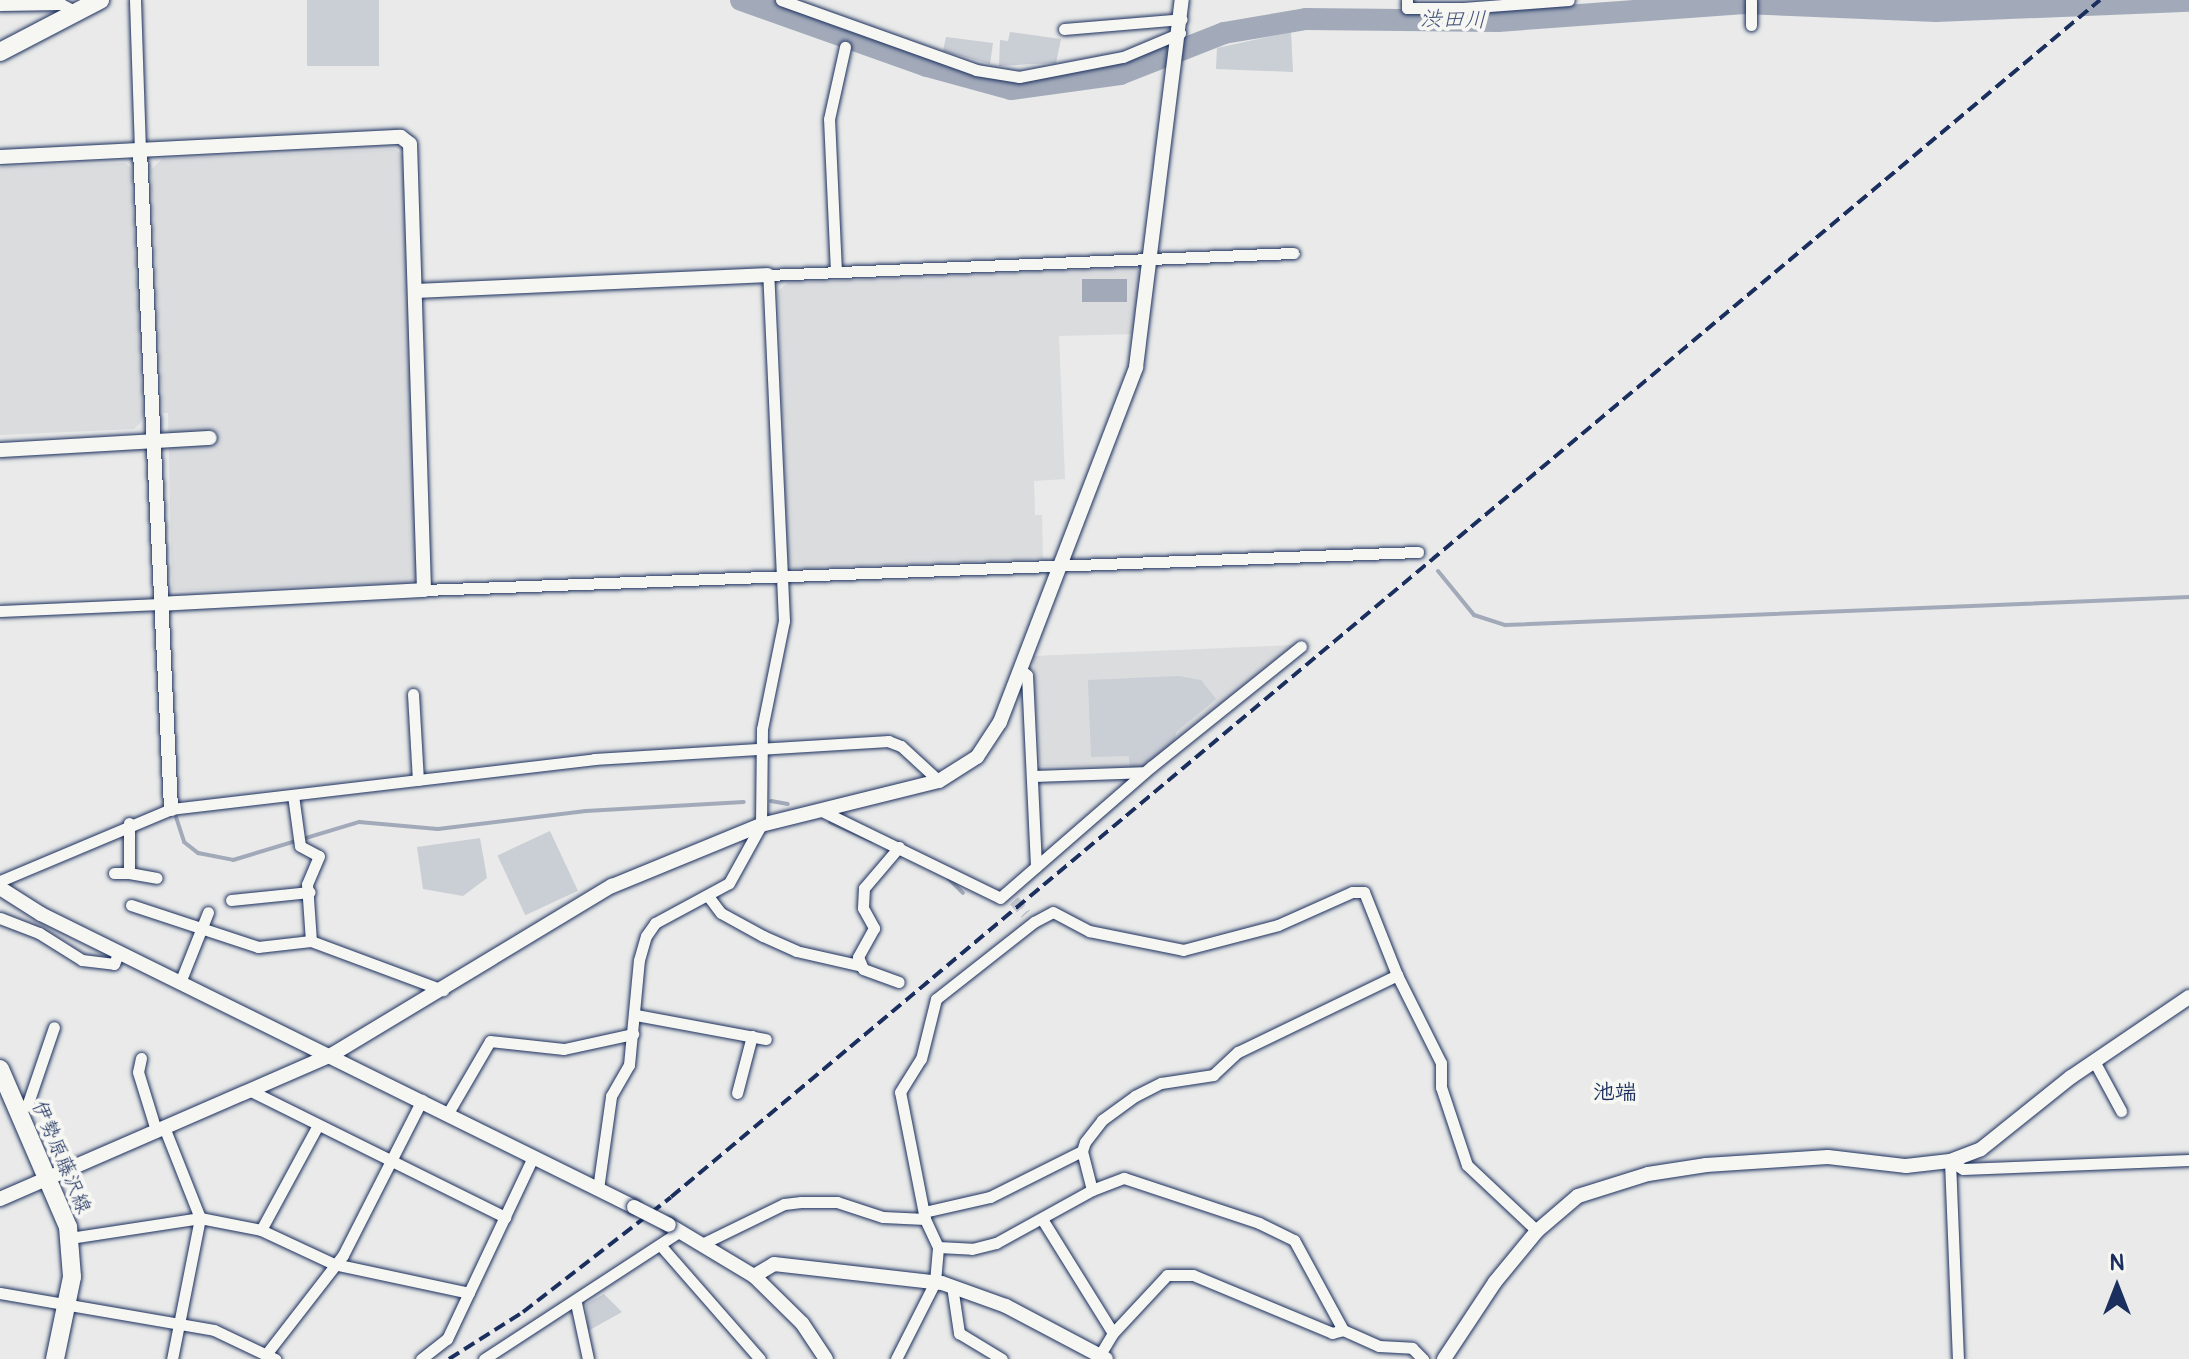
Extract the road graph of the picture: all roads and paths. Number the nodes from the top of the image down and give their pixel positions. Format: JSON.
{"nodes":[{"id":1,"x":100,"y":0,"type":"edge"},
{"id":2,"x":135,"y":0,"type":"edge"},
{"id":3,"x":781,"y":0,"type":"edge"},
{"id":4,"x":1182,"y":0,"type":"edge"},
{"id":5,"x":1407,"y":0,"type":"edge"},
{"id":6,"x":1569,"y":0,"type":"edge"},
{"id":7,"x":1751,"y":0,"type":"edge"},
{"id":8,"x":0,"y":5,"type":"edge"},
{"id":9,"x":76,"y":12,"type":"junction"},
{"id":10,"x":1751,"y":25,"type":"dead end"},
{"id":11,"x":1064,"y":29,"type":"dead end"},
{"id":12,"x":1181,"y":30,"type":"junction"},
{"id":13,"x":845,"y":47,"type":"dead end"},
{"id":14,"x":0,"y":52,"type":"edge"},
{"id":15,"x":140,"y":151,"type":"junction"},
{"id":16,"x":0,"y":157,"type":"edge"},
{"id":17,"x":1294,"y":253,"type":"dead end"},
{"id":18,"x":1152,"y":259,"type":"junction"},
{"id":19,"x":836,"y":272,"type":"junction"},
{"id":20,"x":768,"y":275,"type":"junction"},
{"id":21,"x":417,"y":291,"type":"junction"},
{"id":22,"x":210,"y":438,"type":"dead end"},
{"id":23,"x":153,"y":442,"type":"junction"},
{"id":24,"x":0,"y":450,"type":"edge"},
{"id":25,"x":1418,"y":552,"type":"dead end"},
{"id":26,"x":1062,"y":564,"type":"junction"},
{"id":27,"x":783,"y":575,"type":"junction"},
{"id":28,"x":424,"y":590,"type":"junction"},
{"id":29,"x":160,"y":604,"type":"junction"},
{"id":30,"x":0,"y":611,"type":"edge"},
{"id":31,"x":1301,"y":646,"type":"dead end"},
{"id":32,"x":1020,"y":669,"type":"junction"},
{"id":33,"x":413,"y":694,"type":"dead end"},
{"id":34,"x":761,"y":753,"type":"junction"},
{"id":35,"x":1144,"y":772,"type":"junction"},
{"id":36,"x":1032,"y":776,"type":"junction"},
{"id":37,"x":418,"y":780,"type":"junction"},
{"id":38,"x":939,"y":781,"type":"junction"},
{"id":39,"x":293,"y":795,"type":"junction"},
{"id":40,"x":171,"y":809,"type":"junction"},
{"id":41,"x":822,"y":811,"type":"junction"},
{"id":42,"x":129,"y":823,"type":"junction"},
{"id":43,"x":761,"y":825,"type":"junction"},
{"id":44,"x":899,"y":847,"type":"junction"},
{"id":45,"x":1036,"y":867,"type":"junction"},
{"id":46,"x":114,"y":873,"type":"dead end"},
{"id":47,"x":129,"y":873,"type":"junction"},
{"id":48,"x":157,"y":878,"type":"dead end"},
{"id":49,"x":0,"y":881,"type":"edge"},
{"id":50,"x":0,"y":888,"type":"edge"},
{"id":51,"x":310,"y":892,"type":"junction"},
{"id":52,"x":708,"y":896,"type":"junction"},
{"id":53,"x":231,"y":900,"type":"dead end"},
{"id":54,"x":131,"y":905,"type":"dead end"},
{"id":55,"x":208,"y":912,"type":"dead end"},
{"id":56,"x":0,"y":918,"type":"edge"},
{"id":57,"x":201,"y":930,"type":"junction"},
{"id":58,"x":311,"y":941,"type":"junction"},
{"id":59,"x":119,"y":951,"type":"junction"},
{"id":60,"x":858,"y":965,"type":"junction"},
{"id":61,"x":1397,"y":975,"type":"junction"},
{"id":62,"x":181,"y":980,"type":"junction"},
{"id":63,"x":899,"y":982,"type":"dead end"},
{"id":64,"x":443,"y":990,"type":"junction"},
{"id":65,"x":2189,"y":997,"type":"edge"},
{"id":66,"x":636,"y":1015,"type":"junction"},
{"id":67,"x":54,"y":1027,"type":"dead end"},
{"id":68,"x":633,"y":1034,"type":"junction"},
{"id":69,"x":752,"y":1036,"type":"junction"},
{"id":70,"x":766,"y":1039,"type":"dead end"},
{"id":71,"x":333,"y":1054,"type":"junction"},
{"id":72,"x":141,"y":1058,"type":"dead end"},
{"id":73,"x":2094,"y":1061,"type":"junction"},
{"id":74,"x":0,"y":1069,"type":"edge"},
{"id":75,"x":251,"y":1091,"type":"junction"},
{"id":76,"x":737,"y":1093,"type":"dead end"},
{"id":77,"x":422,"y":1100,"type":"junction"},
{"id":78,"x":2121,"y":1111,"type":"dead end"},
{"id":79,"x":20,"y":1112,"type":"junction"},
{"id":80,"x":448,"y":1113,"type":"junction"},
{"id":81,"x":318,"y":1125,"type":"junction"},
{"id":82,"x":160,"y":1128,"type":"junction"},
{"id":83,"x":1082,"y":1151,"type":"junction"},
{"id":84,"x":533,"y":1157,"type":"junction"},
{"id":85,"x":2189,"y":1160,"type":"edge"},
{"id":86,"x":391,"y":1161,"type":"junction"},
{"id":87,"x":1950,"y":1161,"type":"junction"},
{"id":88,"x":49,"y":1177,"type":"junction"},
{"id":89,"x":598,"y":1189,"type":"junction"},
{"id":90,"x":1092,"y":1190,"type":"junction"},
{"id":91,"x":0,"y":1199,"type":"edge"},
{"id":92,"x":925,"y":1215,"type":"junction"},
{"id":93,"x":505,"y":1217,"type":"junction"},
{"id":94,"x":200,"y":1218,"type":"junction"},
{"id":95,"x":1042,"y":1219,"type":"junction"},
{"id":96,"x":674,"y":1228,"type":"junction"},
{"id":97,"x":261,"y":1230,"type":"junction"},
{"id":98,"x":1537,"y":1231,"type":"junction"},
{"id":99,"x":70,"y":1238,"type":"junction"},
{"id":100,"x":704,"y":1243,"type":"junction"},
{"id":101,"x":661,"y":1246,"type":"junction"},
{"id":102,"x":938,"y":1247,"type":"junction"},
{"id":103,"x":334,"y":1264,"type":"junction"},
{"id":104,"x":754,"y":1276,"type":"junction"},
{"id":105,"x":935,"y":1282,"type":"junction"},
{"id":106,"x":952,"y":1286,"type":"junction"},
{"id":107,"x":0,"y":1293,"type":"edge"},
{"id":108,"x":469,"y":1293,"type":"junction"},
{"id":109,"x":576,"y":1303,"type":"junction"},
{"id":110,"x":66,"y":1307,"type":"junction"},
{"id":111,"x":179,"y":1324,"type":"junction"},
{"id":112,"x":1343,"y":1330,"type":"junction"},
{"id":113,"x":1113,"y":1333,"type":"junction"},
{"id":114,"x":271,"y":1356,"type":"edge"},
{"id":115,"x":1103,"y":1357,"type":"edge"},
{"id":116,"x":55,"y":1359,"type":"edge"},
{"id":117,"x":172,"y":1359,"type":"edge"},
{"id":118,"x":421,"y":1359,"type":"edge"},
{"id":119,"x":484,"y":1359,"type":"edge"},
{"id":120,"x":588,"y":1359,"type":"edge"},
{"id":121,"x":760,"y":1359,"type":"edge"},
{"id":122,"x":826,"y":1359,"type":"edge"},
{"id":123,"x":896,"y":1359,"type":"edge"},
{"id":124,"x":1002,"y":1359,"type":"edge"},
{"id":125,"x":1423,"y":1359,"type":"edge"},
{"id":126,"x":1444,"y":1359,"type":"edge"},
{"id":127,"x":1958,"y":1359,"type":"edge"}],
"edges":[{"from":1,"to":9,"type":"main road"},
{"from":2,"to":15,"type":"street"},
{"from":3,"to":12,"type":"street"},
{"from":4,"to":12,"type":"street"},
{"from":5,"to":6,"type":"street"},
{"from":7,"to":10,"type":"street"},
{"from":8,"to":9,"type":"street"},
{"from":9,"to":14,"type":"main road"},
{"from":11,"to":12,"type":"street"},
{"from":12,"to":18,"type":"street"},
{"from":13,"to":19,"type":"street"},
{"from":15,"to":16,"type":"street"},
{"from":15,"to":21,"type":"street"},
{"from":15,"to":23,"type":"street"},
{"from":17,"to":18,"type":"street"},
{"from":18,"to":19,"type":"street"},
{"from":18,"to":26,"type":"street"},
{"from":19,"to":20,"type":"street"},
{"from":20,"to":21,"type":"street"},
{"from":20,"to":27,"type":"street"},
{"from":21,"to":28,"type":"street"},
{"from":22,"to":23,"type":"street"},
{"from":23,"to":24,"type":"street"},
{"from":23,"to":29,"type":"street"},
{"from":25,"to":26,"type":"street"},
{"from":26,"to":27,"type":"street"},
{"from":26,"to":32,"type":"street"},
{"from":27,"to":28,"type":"street"},
{"from":27,"to":34,"type":"street"},
{"from":28,"to":29,"type":"street"},
{"from":29,"to":30,"type":"street"},
{"from":29,"to":40,"type":"street"},
{"from":31,"to":35,"type":"street"},
{"from":32,"to":36,"type":"street"},
{"from":32,"to":38,"type":"street"},
{"from":33,"to":37,"type":"street"},
{"from":34,"to":37,"type":"street"},
{"from":34,"to":38,"type":"street"},
{"from":34,"to":43,"type":"street"},
{"from":35,"to":36,"type":"street"},
{"from":35,"to":45,"type":"street"},
{"from":36,"to":45,"type":"street"},
{"from":37,"to":39,"type":"street"},
{"from":38,"to":41,"type":"street"},
{"from":39,"to":40,"type":"street"},
{"from":39,"to":51,"type":"street"},
{"from":40,"to":42,"type":"street"},
{"from":41,"to":43,"type":"street"},
{"from":41,"to":44,"type":"street"},
{"from":42,"to":47,"type":"street"},
{"from":42,"to":49,"type":"street"},
{"from":43,"to":52,"type":"street"},
{"from":43,"to":64,"type":"street"},
{"from":44,"to":45,"type":"street"},
{"from":44,"to":60,"type":"street"},
{"from":46,"to":47,"type":"street"},
{"from":47,"to":48,"type":"street"},
{"from":50,"to":59,"type":"street"},
{"from":51,"to":53,"type":"street"},
{"from":51,"to":58,"type":"street"},
{"from":52,"to":60,"type":"street"},
{"from":52,"to":66,"type":"street"},
{"from":54,"to":57,"type":"street"},
{"from":55,"to":57,"type":"street"},
{"from":56,"to":59,"type":"street"},
{"from":57,"to":58,"type":"street"},
{"from":57,"to":62,"type":"street"},
{"from":58,"to":64,"type":"street"},
{"from":59,"to":62,"type":"street"},
{"from":60,"to":63,"type":"street"},
{"from":61,"to":83,"type":"street"},
{"from":61,"to":92,"type":"street"},
{"from":61,"to":98,"type":"street"},
{"from":62,"to":71,"type":"street"},
{"from":64,"to":71,"type":"street"},
{"from":65,"to":73,"type":"street"},
{"from":66,"to":68,"type":"street"},
{"from":66,"to":69,"type":"street"},
{"from":67,"to":79,"type":"street"},
{"from":68,"to":80,"type":"street"},
{"from":68,"to":89,"type":"street"},
{"from":69,"to":70,"type":"street"},
{"from":69,"to":76,"type":"street"},
{"from":71,"to":75,"type":"street"},
{"from":71,"to":77,"type":"street"},
{"from":72,"to":82,"type":"street"},
{"from":73,"to":78,"type":"street"},
{"from":73,"to":87,"type":"street"},
{"from":74,"to":79,"type":"main road","name":"伊勢原藤沢線"},
{"from":75,"to":81,"type":"street"},
{"from":75,"to":82,"type":"street"},
{"from":77,"to":80,"type":"street"},
{"from":77,"to":86,"type":"street"},
{"from":79,"to":88,"type":"main road","name":"伊勢原藤沢線"},
{"from":80,"to":84,"type":"street"},
{"from":81,"to":86,"type":"street"},
{"from":81,"to":97,"type":"street"},
{"from":82,"to":88,"type":"street"},
{"from":82,"to":94,"type":"street"},
{"from":83,"to":90,"type":"street"},
{"from":83,"to":92,"type":"street"},
{"from":84,"to":89,"type":"street"},
{"from":84,"to":93,"type":"street"},
{"from":85,"to":87,"type":"street"},
{"from":86,"to":93,"type":"street"},
{"from":86,"to":103,"type":"street"},
{"from":87,"to":98,"type":"street"},
{"from":87,"to":127,"type":"street"},
{"from":88,"to":91,"type":"street"},
{"from":88,"to":99,"type":"main road","name":"伊勢原藤沢線"},
{"from":89,"to":96,"type":"street","bridge":true},
{"from":90,"to":95,"type":"street"},
{"from":90,"to":112,"type":"street"},
{"from":92,"to":100,"type":"street"},
{"from":92,"to":102,"type":"street"},
{"from":93,"to":108,"type":"street"},
{"from":94,"to":97,"type":"street"},
{"from":94,"to":99,"type":"street"},
{"from":94,"to":111,"type":"street"},
{"from":95,"to":102,"type":"street"},
{"from":95,"to":113,"type":"street"},
{"from":96,"to":100,"type":"street"},
{"from":96,"to":101,"type":"street"},
{"from":97,"to":103,"type":"street"},
{"from":98,"to":126,"type":"street"},
{"from":99,"to":110,"type":"main road","name":"伊勢原藤沢線"},
{"from":100,"to":104,"type":"street"},
{"from":101,"to":109,"type":"street"},
{"from":101,"to":121,"type":"street"},
{"from":102,"to":105,"type":"street"},
{"from":103,"to":108,"type":"street"},
{"from":103,"to":114,"type":"street"},
{"from":104,"to":105,"type":"street"},
{"from":104,"to":122,"type":"street"},
{"from":105,"to":106,"type":"street"},
{"from":105,"to":123,"type":"street"},
{"from":106,"to":115,"type":"street"},
{"from":106,"to":124,"type":"street"},
{"from":107,"to":110,"type":"street"},
{"from":108,"to":118,"type":"street"},
{"from":109,"to":119,"type":"street"},
{"from":109,"to":120,"type":"street"},
{"from":110,"to":111,"type":"street"},
{"from":110,"to":116,"type":"main road","name":"伊勢原藤沢線"},
{"from":111,"to":114,"type":"street"},
{"from":111,"to":117,"type":"street"},
{"from":112,"to":113,"type":"street"},
{"from":112,"to":125,"type":"street"},
{"from":113,"to":115,"type":"street"}]}
